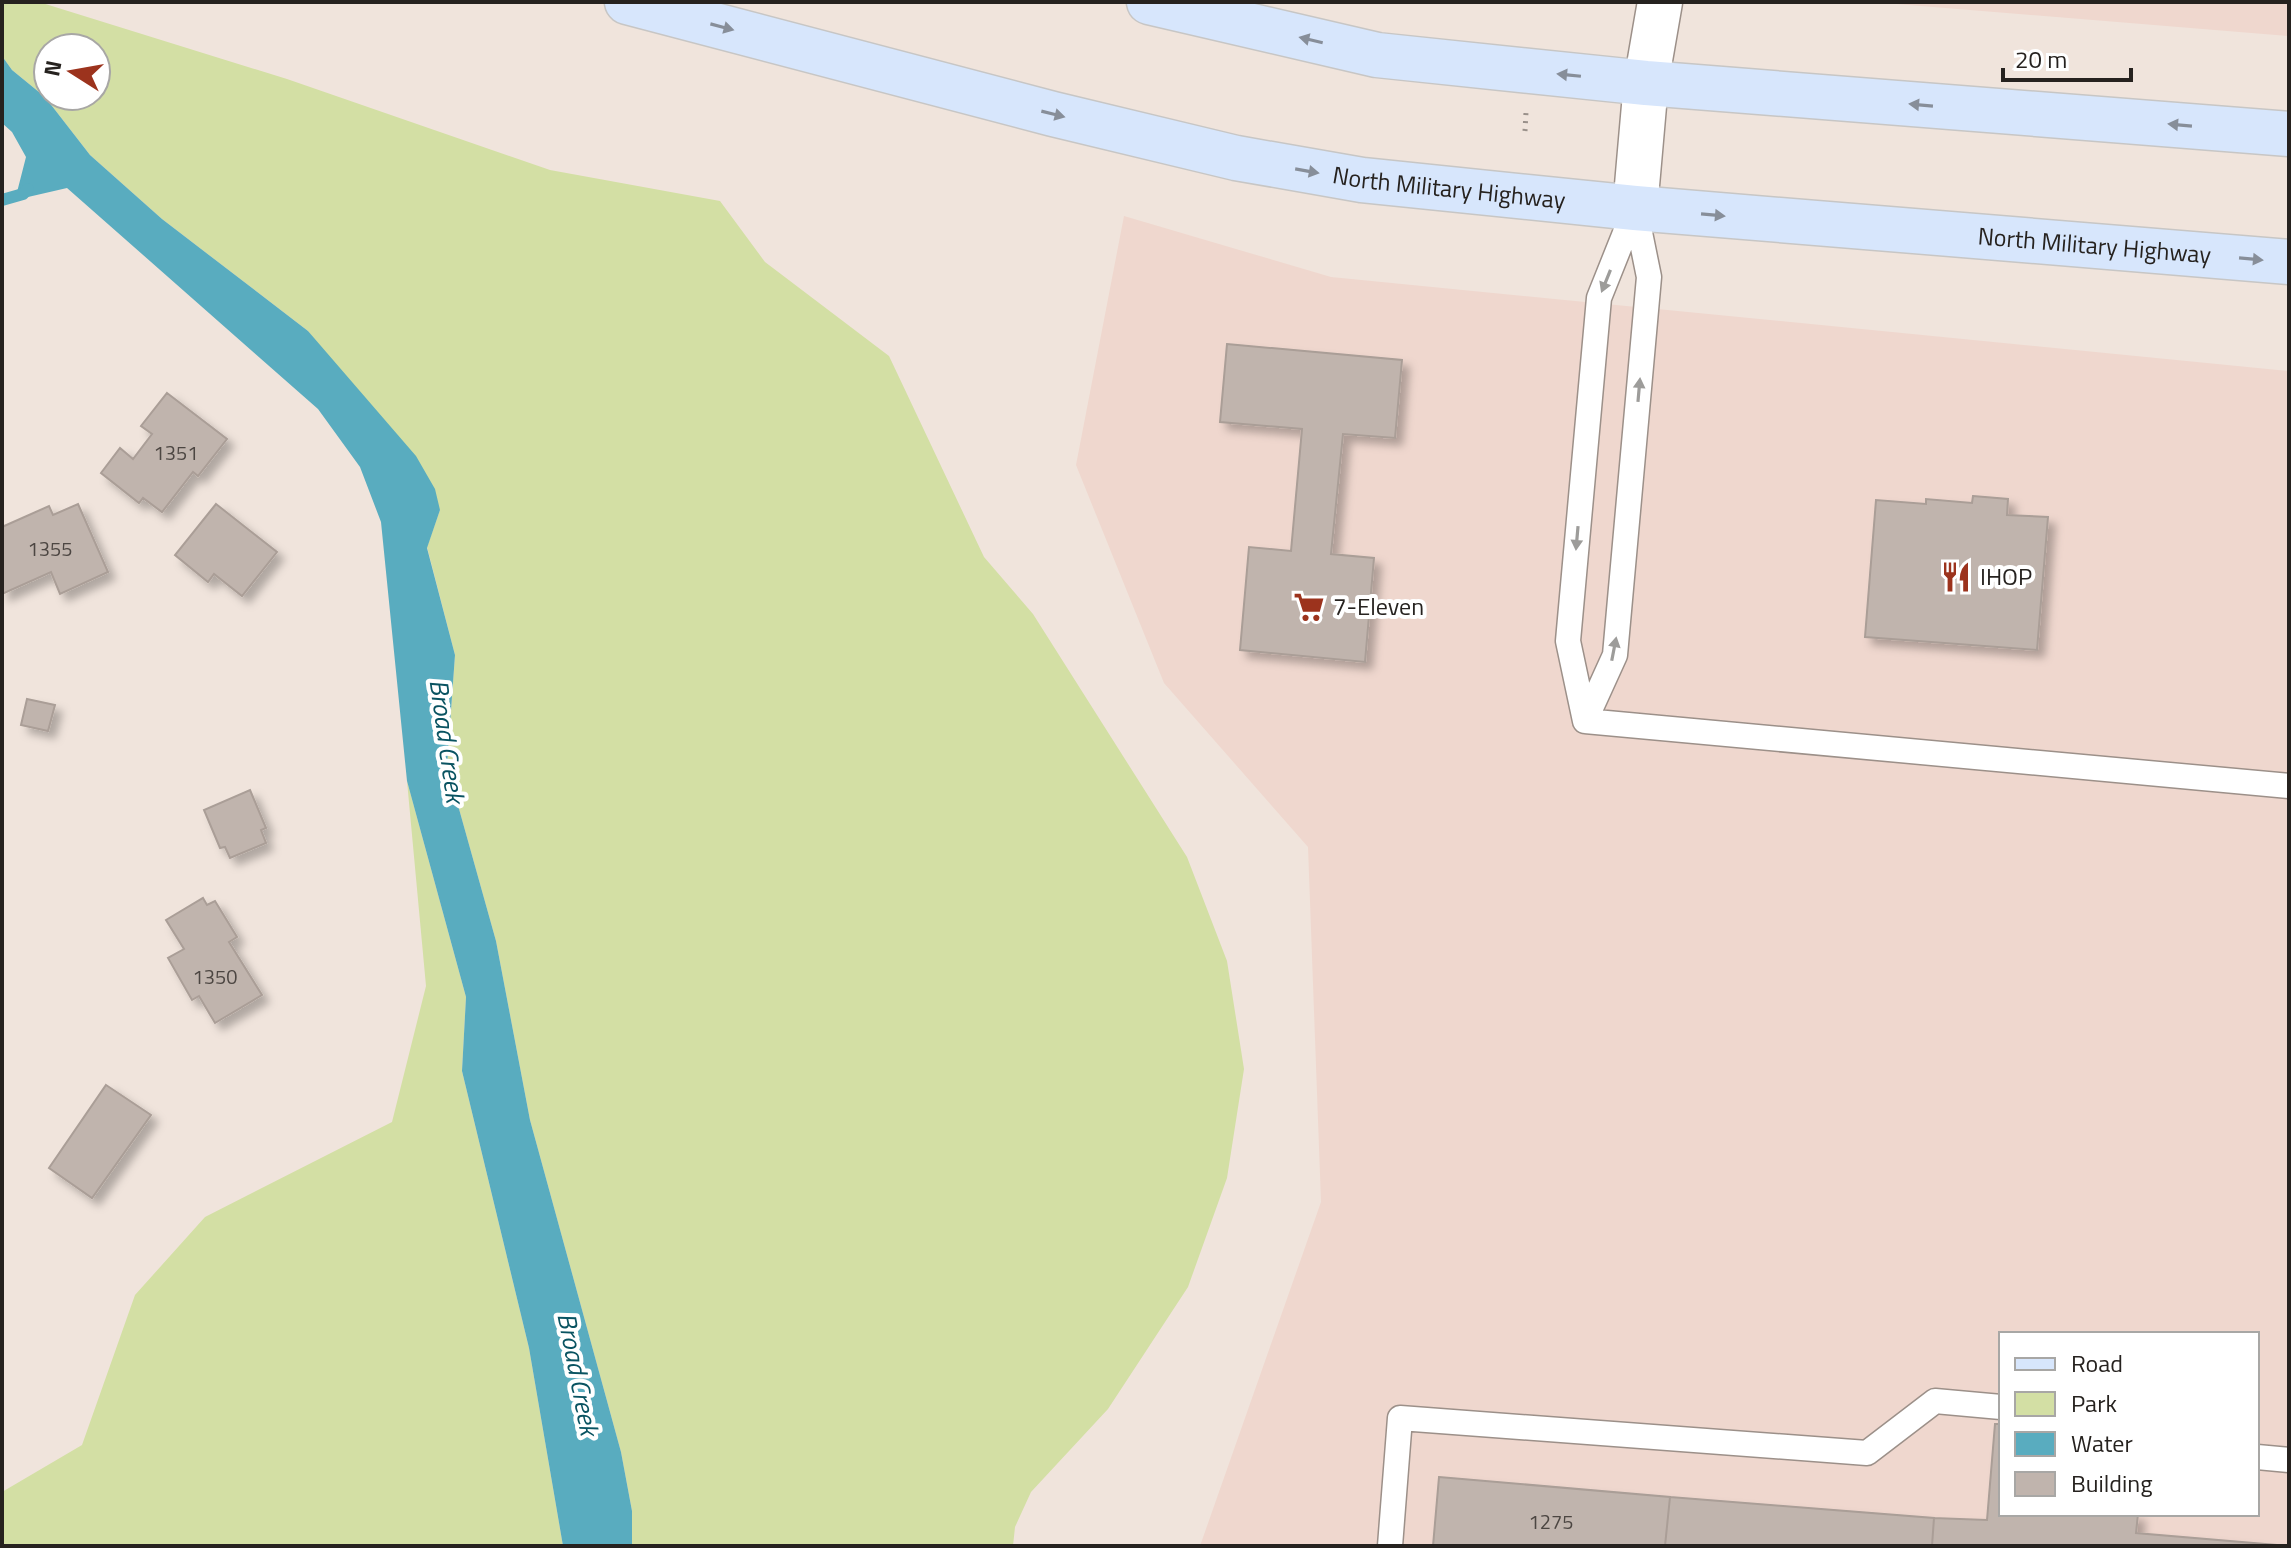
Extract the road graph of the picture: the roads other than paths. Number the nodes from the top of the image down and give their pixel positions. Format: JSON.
{"nodes":[{"id":1,"x":627,"y":2,"type":"edge"},
{"id":2,"x":1149,"y":2,"type":"edge"},
{"id":3,"x":1660,"y":2,"type":"edge"},
{"id":4,"x":1646,"y":83,"type":"junction"},
{"id":5,"x":2289,"y":134,"type":"edge"},
{"id":6,"x":1635,"y":208,"type":"junction"},
{"id":7,"x":2289,"y":262,"type":"edge"},
{"id":8,"x":1585,"y":721,"type":"junction"},
{"id":9,"x":2289,"y":786,"type":"edge"},
{"id":10,"x":1999,"y":1407,"type":"edge"},
{"id":11,"x":2259,"y":1457,"type":"edge"},
{"id":12,"x":2289,"y":1460,"type":"edge"},
{"id":13,"x":1390,"y":1546,"type":"edge"}],
"edges":[{"from":1,"to":6,"type":"main road","name":"North Military Highway","one_way":true},
{"from":4,"to":2,"type":"main road","one_way":true},
{"from":3,"to":4,"type":"street"},
{"from":5,"to":4,"type":"main road","one_way":true},
{"from":4,"to":6,"type":"street"},
{"from":6,"to":7,"type":"main road","name":"North Military Highway","one_way":true},
{"from":8,"to":6,"type":"lane","one_way":true},
{"from":6,"to":8,"type":"lane","one_way":true},
{"from":8,"to":9,"type":"lane"},
{"from":10,"to":13,"type":"lane"},
{"from":11,"to":12,"type":"lane"}]}
